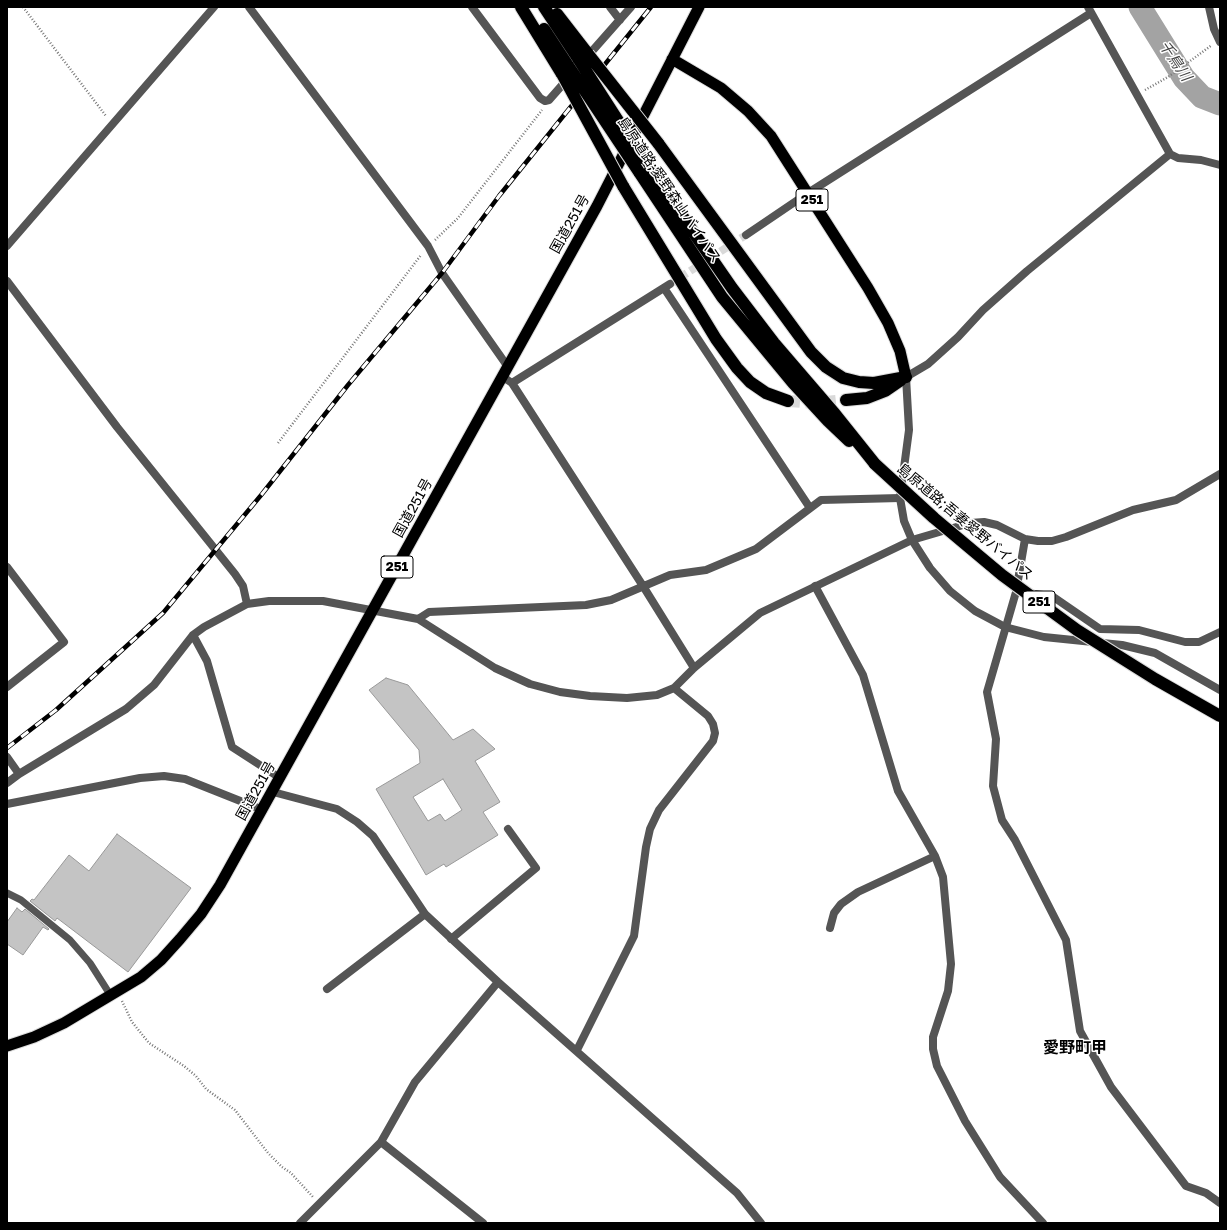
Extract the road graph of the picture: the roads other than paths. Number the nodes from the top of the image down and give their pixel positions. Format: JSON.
{"nodes":[{"id":1,"x":214,"y":7,"type":"edge"},
{"id":2,"x":249,"y":7,"type":"edge"},
{"id":3,"x":472,"y":7,"type":"edge"},
{"id":4,"x":521,"y":7,"type":"edge"},
{"id":5,"x":529,"y":7,"type":"edge"},
{"id":6,"x":544,"y":7,"type":"edge"},
{"id":7,"x":552,"y":7,"type":"edge"},
{"id":8,"x":610,"y":7,"type":"edge"},
{"id":9,"x":630,"y":7,"type":"edge"},
{"id":10,"x":699,"y":7,"type":"edge"},
{"id":11,"x":1209,"y":7,"type":"edge"},
{"id":12,"x":1089,"y":10,"type":"edge"},
{"id":13,"x":620,"y":20,"type":"junction"},
{"id":14,"x":1220,"y":41,"type":"edge"},
{"id":15,"x":672,"y":59,"type":"junction"},
{"id":16,"x":574,"y":64,"type":"junction"},
{"id":17,"x":1170,"y":154,"type":"junction"},
{"id":18,"x":1220,"y":165,"type":"edge"},
{"id":19,"x":808,"y":193,"type":"junction"},
{"id":20,"x":746,"y":235,"type":"tunnel mouth"},
{"id":21,"x":7,"y":246,"type":"edge"},
{"id":22,"x":7,"y":281,"type":"edge"},
{"id":23,"x":508,"y":376,"type":"junction"},
{"id":24,"x":906,"y":377,"type":"junction"},
{"id":25,"x":797,"y":379,"type":"junction"},
{"id":26,"x":846,"y":400,"type":"tunnel mouth"},
{"id":27,"x":788,"y":401,"type":"tunnel mouth"},
{"id":28,"x":1220,"y":474,"type":"edge"},
{"id":29,"x":900,"y":498,"type":"junction"},
{"id":30,"x":810,"y":508,"type":"junction"},
{"id":31,"x":1025,"y":539,"type":"junction"},
{"id":32,"x":912,"y":540,"type":"junction"},
{"id":33,"x":7,"y":567,"type":"edge"},
{"id":34,"x":643,"y":586,"type":"junction"},
{"id":35,"x":815,"y":586,"type":"junction"},
{"id":36,"x":1016,"y":592,"type":"junction"},
{"id":37,"x":247,"y":604,"type":"junction"},
{"id":38,"x":374,"y":609,"type":"junction"},
{"id":39,"x":418,"y":619,"type":"junction"},
{"id":40,"x":1006,"y":627,"type":"junction"},
{"id":41,"x":1220,"y":632,"type":"edge"},
{"id":42,"x":193,"y":636,"type":"junction"},
{"id":43,"x":694,"y":668,"type":"junction"},
{"id":44,"x":7,"y":687,"type":"edge"},
{"id":45,"x":674,"y":688,"type":"junction"},
{"id":46,"x":1220,"y":690,"type":"edge"},
{"id":47,"x":1220,"y":716,"type":"edge"},
{"id":48,"x":7,"y":757,"type":"edge"},
{"id":49,"x":19,"y":774,"type":"junction"},
{"id":50,"x":280,"y":778,"type":"junction"},
{"id":51,"x":7,"y":784,"type":"edge"},
{"id":52,"x":273,"y":792,"type":"junction"},
{"id":53,"x":7,"y":804,"type":"edge"},
{"id":54,"x":263,"y":810,"type":"junction"},
{"id":55,"x":508,"y":829,"type":"dead end"},
{"id":56,"x":935,"y":856,"type":"junction"},
{"id":57,"x":7,"y":893,"type":"edge"},
{"id":58,"x":425,"y":914,"type":"junction"},
{"id":59,"x":830,"y":928,"type":"dead end"},
{"id":60,"x":451,"y":939,"type":"junction"},
{"id":61,"x":498,"y":982,"type":"junction"},
{"id":62,"x":327,"y":988,"type":"dead end"},
{"id":63,"x":114,"y":994,"type":"junction"},
{"id":64,"x":7,"y":1046,"type":"edge"},
{"id":65,"x":577,"y":1050,"type":"junction"},
{"id":66,"x":381,"y":1142,"type":"junction"},
{"id":67,"x":1220,"y":1203,"type":"edge"},
{"id":68,"x":300,"y":1223,"type":"edge"},
{"id":69,"x":483,"y":1223,"type":"edge"},
{"id":70,"x":761,"y":1223,"type":"edge"},
{"id":71,"x":1043,"y":1223,"type":"edge"}],
"edges":[{"from":1,"to":21,"type":"street"},
{"from":2,"to":23,"type":"street"},
{"from":3,"to":13,"type":"street"},
{"from":4,"to":16,"type":"highway"},
{"from":5,"to":16,"type":"highway","name":"島原道路;愛野森山バイパス","number":"251"},
{"from":6,"to":16,"type":"highway","name":"島原道路;愛野森山バイパス","number":"251"},
{"from":7,"to":16,"type":"highway"},
{"from":8,"to":13,"type":"street"},
{"from":9,"to":13,"type":"street"},
{"from":10,"to":15,"type":"highway","name":"国道251号","number":"251"},
{"from":11,"to":14,"type":"street"},
{"from":12,"to":17,"type":"street"},
{"from":12,"to":19,"type":"street"},
{"from":15,"to":19,"type":"highway","number":"251"},
{"from":15,"to":23,"type":"highway","name":"国道251号","number":"251"},
{"from":16,"to":24,"type":"highway","bridge":true},
{"from":16,"to":25,"type":"highway","name":"島原道路;愛野森山バイパス","number":"251","bridge":true},
{"from":16,"to":25,"type":"highway","name":"島原道路;愛野森山バイパス","number":"251","bridge":true},
{"from":16,"to":27,"type":"highway","bridge":true},
{"from":17,"to":18,"type":"street"},
{"from":17,"to":24,"type":"street"},
{"from":19,"to":20,"type":"street"},
{"from":19,"to":24,"type":"highway","number":"251"},
{"from":22,"to":37,"type":"street"},
{"from":23,"to":30,"type":"street"},
{"from":23,"to":34,"type":"street"},
{"from":23,"to":38,"type":"highway","name":"国道251号","number":"251"},
{"from":24,"to":26,"type":"highway"},
{"from":24,"to":29,"type":"street"},
{"from":25,"to":47,"type":"highway","name":"島原道路;吾妻愛野バイパス","number":"251","bridge":true},
{"from":28,"to":31,"type":"street"},
{"from":29,"to":30,"type":"street"},
{"from":29,"to":32,"type":"street"},
{"from":30,"to":34,"type":"street"},
{"from":31,"to":32,"type":"street"},
{"from":31,"to":36,"type":"street"},
{"from":32,"to":35,"type":"street"},
{"from":32,"to":40,"type":"street"},
{"from":33,"to":44,"type":"street"},
{"from":34,"to":39,"type":"street"},
{"from":34,"to":43,"type":"street"},
{"from":35,"to":43,"type":"street"},
{"from":35,"to":56,"type":"street"},
{"from":36,"to":40,"type":"street"},
{"from":36,"to":41,"type":"street"},
{"from":37,"to":38,"type":"street"},
{"from":37,"to":42,"type":"street"},
{"from":38,"to":39,"type":"street"},
{"from":38,"to":50,"type":"highway","name":"国道251号","number":"251"},
{"from":39,"to":45,"type":"street"},
{"from":40,"to":46,"type":"street"},
{"from":40,"to":67,"type":"street"},
{"from":42,"to":49,"type":"street"},
{"from":42,"to":50,"type":"street"},
{"from":43,"to":45,"type":"street"},
{"from":45,"to":65,"type":"street"},
{"from":48,"to":49,"type":"street"},
{"from":49,"to":51,"type":"street"},
{"from":50,"to":52,"type":"highway","name":"国道251号","number":"251"},
{"from":52,"to":54,"type":"highway","name":"国道251号","number":"251"},
{"from":52,"to":58,"type":"street"},
{"from":53,"to":54,"type":"street"},
{"from":54,"to":63,"type":"highway","name":"国道251号","number":"251"},
{"from":55,"to":60,"type":"street"},
{"from":56,"to":59,"type":"street"},
{"from":56,"to":71,"type":"street"},
{"from":57,"to":63,"type":"lane"},
{"from":58,"to":60,"type":"street"},
{"from":58,"to":62,"type":"street"},
{"from":60,"to":61,"type":"street"},
{"from":61,"to":65,"type":"street"},
{"from":61,"to":66,"type":"street"},
{"from":63,"to":64,"type":"highway","name":"国道251号","number":"251"},
{"from":65,"to":70,"type":"street"},
{"from":66,"to":68,"type":"street"},
{"from":66,"to":69,"type":"street"}]}
